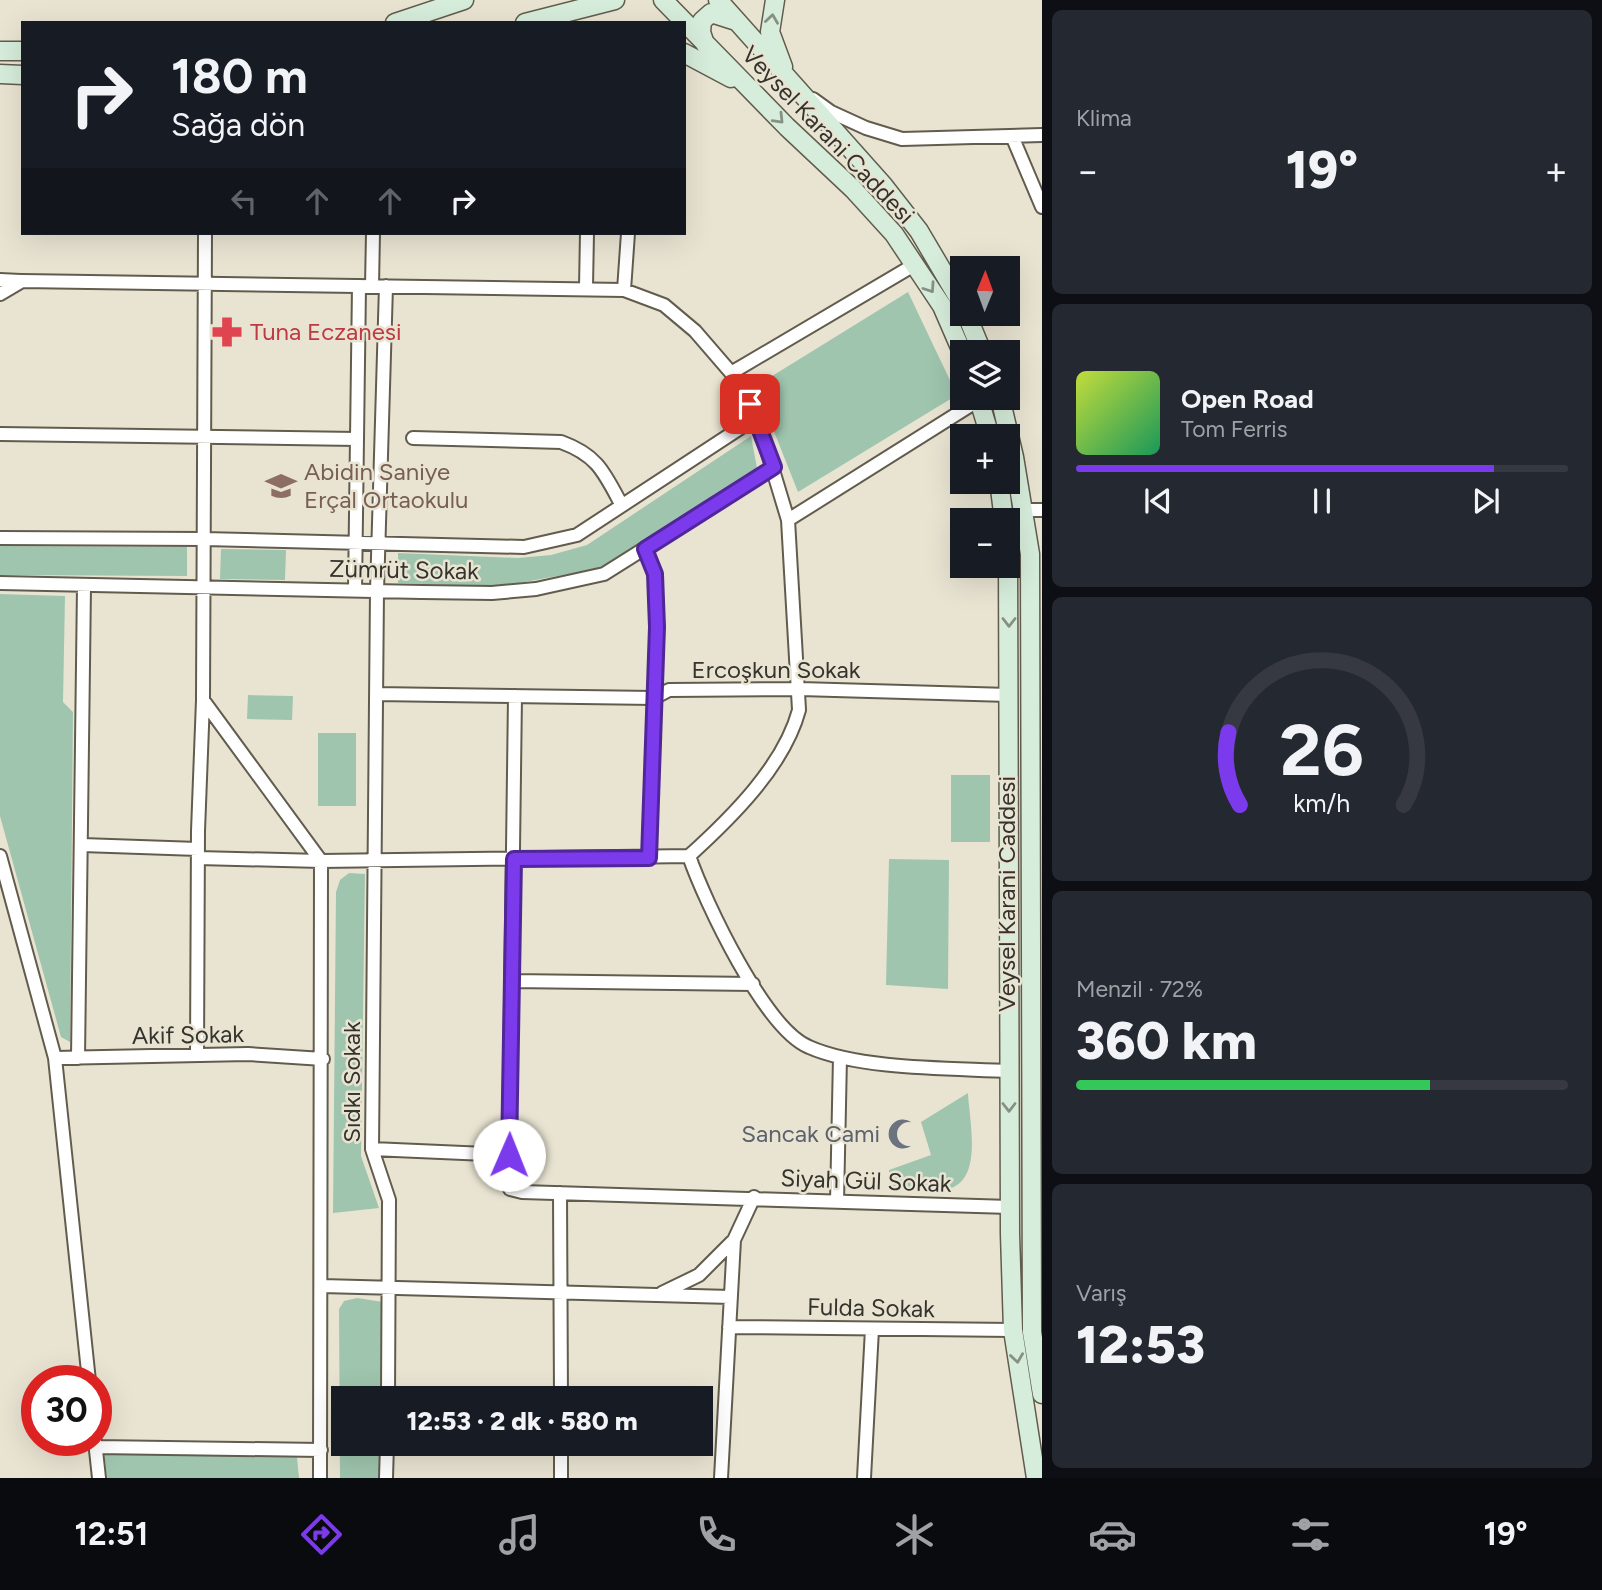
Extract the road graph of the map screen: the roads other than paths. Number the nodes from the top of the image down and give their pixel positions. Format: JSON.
{"nodes":[{"id":1,"x":464,"y":0,"type":"edge"},
{"id":2,"x":615,"y":0,"type":"edge"},
{"id":3,"x":663,"y":0,"type":"edge"},
{"id":4,"x":718,"y":0,"type":"edge"},
{"id":5,"x":775,"y":0,"type":"edge"},
{"id":6,"x":588,"y":4,"type":"edge"},
{"id":7,"x":401,"y":21,"type":"edge"},
{"id":8,"x":532,"y":21,"type":"edge"},
{"id":9,"x":683,"y":21,"type":"edge"},
{"id":10,"x":736,"y":21,"type":"junction"},
{"id":11,"x":686,"y":24,"type":"edge"},
{"id":12,"x":705,"y":44,"type":"junction"},
{"id":13,"x":0,"y":51,"type":"edge"},
{"id":14,"x":21,"y":51,"type":"edge"},
{"id":15,"x":686,"y":54,"type":"edge"},
{"id":16,"x":0,"y":74,"type":"edge"},
{"id":17,"x":21,"y":75,"type":"edge"},
{"id":18,"x":790,"y":82,"type":"junction"},
{"id":19,"x":747,"y":87,"type":"junction"},
{"id":20,"x":1042,"y":135,"type":"edge"},
{"id":21,"x":1012,"y":136,"type":"junction"},
{"id":22,"x":1042,"y":207,"type":"edge"},
{"id":23,"x":205,"y":235,"type":"edge"},
{"id":24,"x":373,"y":235,"type":"edge"},
{"id":25,"x":587,"y":235,"type":"edge"},
{"id":26,"x":628,"y":235,"type":"edge"},
{"id":27,"x":914,"y":265,"type":"junction"},
{"id":28,"x":0,"y":280,"type":"edge"},
{"id":29,"x":22,"y":281,"type":"junction"},
{"id":30,"x":205,"y":284,"type":"junction"},
{"id":31,"x":950,"y":284,"type":"edge"},
{"id":32,"x":365,"y":286,"type":"junction"},
{"id":33,"x":386,"y":286,"type":"junction"},
{"id":34,"x":586,"y":287,"type":"junction"},
{"id":35,"x":624,"y":290,"type":"junction"},
{"id":36,"x":0,"y":294,"type":"edge"},
{"id":37,"x":957,"y":340,"type":"edge"},
{"id":38,"x":731,"y":373,"type":"junction"},
{"id":39,"x":962,"y":410,"type":"edge"},
{"id":40,"x":1003,"y":410,"type":"edge"},
{"id":41,"x":757,"y":417,"type":"junction"},
{"id":42,"x":0,"y":434,"type":"edge"},
{"id":43,"x":204,"y":437,"type":"junction"},
{"id":44,"x":413,"y":438,"type":"dead end"},
{"id":45,"x":357,"y":439,"type":"junction"},
{"id":46,"x":774,"y":467,"type":"junction"},
{"id":47,"x":621,"y":504,"type":"junction"},
{"id":48,"x":1023,"y":510,"type":"junction"},
{"id":49,"x":1042,"y":510,"type":"edge"},
{"id":50,"x":788,"y":520,"type":"junction"},
{"id":51,"x":0,"y":538,"type":"edge"},
{"id":52,"x":204,"y":539,"type":"junction"},
{"id":53,"x":356,"y":542,"type":"junction"},
{"id":54,"x":378,"y":542,"type":"junction"},
{"id":55,"x":645,"y":549,"type":"junction"},
{"id":56,"x":1008,"y":578,"type":"edge"},
{"id":57,"x":0,"y":583,"type":"edge"},
{"id":58,"x":84,"y":586,"type":"junction"},
{"id":59,"x":203,"y":587,"type":"junction"},
{"id":60,"x":355,"y":591,"type":"junction"},
{"id":61,"x":377,"y":591,"type":"junction"},
{"id":62,"x":1037,"y":678,"type":"edge"},
{"id":63,"x":800,"y":690,"type":"junction"},
{"id":64,"x":376,"y":694,"type":"junction"},
{"id":65,"x":1009,"y":695,"type":"junction"},
{"id":66,"x":515,"y":696,"type":"junction"},
{"id":67,"x":654,"y":698,"type":"junction"},
{"id":68,"x":203,"y":699,"type":"junction"},
{"id":69,"x":82,"y":845,"type":"junction"},
{"id":70,"x":198,"y":853,"type":"junction"},
{"id":71,"x":0,"y":856,"type":"edge"},
{"id":72,"x":689,"y":856,"type":"junction"},
{"id":73,"x":649,"y":858,"type":"junction"},
{"id":74,"x":514,"y":859,"type":"junction"},
{"id":75,"x":376,"y":860,"type":"junction"},
{"id":76,"x":321,"y":861,"type":"junction"},
{"id":77,"x":1037,"y":881,"type":"edge"},
{"id":78,"x":512,"y":981,"type":"junction"},
{"id":79,"x":753,"y":984,"type":"junction"},
{"id":80,"x":197,"y":1055,"type":"junction"},
{"id":81,"x":840,"y":1057,"type":"junction"},
{"id":82,"x":55,"y":1058,"type":"junction"},
{"id":83,"x":78,"y":1058,"type":"junction"},
{"id":84,"x":323,"y":1059,"type":"junction"},
{"id":85,"x":1009,"y":1071,"type":"junction"},
{"id":86,"x":372,"y":1149,"type":"junction"},
{"id":87,"x":509,"y":1155,"type":"junction"},
{"id":88,"x":560,"y":1193,"type":"junction"},
{"id":89,"x":754,"y":1197,"type":"junction"},
{"id":90,"x":837,"y":1202,"type":"junction"},
{"id":91,"x":1010,"y":1207,"type":"junction"},
{"id":92,"x":1037,"y":1215,"type":"edge"},
{"id":93,"x":734,"y":1240,"type":"junction"},
{"id":94,"x":323,"y":1286,"type":"junction"},
{"id":95,"x":391,"y":1288,"type":"junction"},
{"id":96,"x":561,"y":1292,"type":"junction"},
{"id":97,"x":658,"y":1295,"type":"junction"},
{"id":98,"x":731,"y":1297,"type":"junction"},
{"id":99,"x":729,"y":1327,"type":"junction"},
{"id":100,"x":872,"y":1329,"type":"junction"},
{"id":101,"x":1013,"y":1330,"type":"junction"},
{"id":102,"x":1039,"y":1361,"type":"edge"},
{"id":103,"x":87,"y":1365,"type":"edge"},
{"id":104,"x":388,"y":1386,"type":"edge"},
{"id":105,"x":561,"y":1386,"type":"edge"},
{"id":106,"x":1042,"y":1394,"type":"edge"},
{"id":107,"x":112,"y":1444,"type":"edge"},
{"id":108,"x":321,"y":1450,"type":"junction"},
{"id":109,"x":97,"y":1456,"type":"edge"},
{"id":110,"x":387,"y":1456,"type":"edge"},
{"id":111,"x":561,"y":1456,"type":"edge"},
{"id":112,"x":99,"y":1478,"type":"edge"},
{"id":113,"x":320,"y":1478,"type":"edge"},
{"id":114,"x":386,"y":1478,"type":"edge"},
{"id":115,"x":561,"y":1478,"type":"edge"},
{"id":116,"x":721,"y":1478,"type":"edge"},
{"id":117,"x":864,"y":1478,"type":"edge"},
{"id":118,"x":1036,"y":1478,"type":"edge"}],
"edges":[{"from":1,"to":7,"type":"main road"},
{"from":2,"to":6,"type":"main road"},
{"from":3,"to":9,"type":"main road","name":"Veysel Karani Caddesi"},
{"from":4,"to":10,"type":"main road","name":"Veysel Karani Caddesi"},
{"from":18,"to":5,"type":"main road","one_way":true},
{"from":6,"to":8,"type":"main road"},
{"from":10,"to":12,"type":"main road"},
{"from":10,"to":18,"type":"main road","name":"Veysel Karani Caddesi"},
{"from":11,"to":12,"type":"main road","name":"Veysel Karani Caddesi"},
{"from":12,"to":19,"type":"main road","name":"Veysel Karani Caddesi"},
{"from":13,"to":14,"type":"main road"},
{"from":15,"to":19,"type":"main road"},
{"from":16,"to":17,"type":"main road"},
{"from":18,"to":21,"type":"street"},
{"from":18,"to":31,"type":"main road","name":"Veysel Karani Caddesi"},
{"from":19,"to":27,"type":"main road","name":"Veysel Karani Caddesi","one_way":true},
{"from":20,"to":21,"type":"street"},
{"from":21,"to":22,"type":"street"},
{"from":23,"to":30,"type":"street"},
{"from":24,"to":32,"type":"street"},
{"from":25,"to":34,"type":"street"},
{"from":26,"to":35,"type":"street"},
{"from":27,"to":37,"type":"main road","name":"Veysel Karani Caddesi","one_way":true},
{"from":27,"to":38,"type":"street"},
{"from":28,"to":29,"type":"street"},
{"from":29,"to":30,"type":"street"},
{"from":29,"to":36,"type":"street"},
{"from":30,"to":32,"type":"street"},
{"from":30,"to":43,"type":"street"},
{"from":32,"to":33,"type":"street"},
{"from":32,"to":45,"type":"street"},
{"from":33,"to":34,"type":"street"},
{"from":33,"to":54,"type":"street","name":"Sıdkı Sokak"},
{"from":34,"to":35,"type":"street"},
{"from":35,"to":38,"type":"street"},
{"from":38,"to":41,"type":"street"},
{"from":39,"to":50,"type":"street"},
{"from":40,"to":48,"type":"main road","name":"Veysel Karani Caddesi"},
{"from":41,"to":46,"type":"street"},
{"from":41,"to":47,"type":"street","name":"Zümrüt Sokak"},
{"from":42,"to":43,"type":"street"},
{"from":43,"to":45,"type":"street"},
{"from":43,"to":52,"type":"street"},
{"from":44,"to":47,"type":"street"},
{"from":45,"to":53,"type":"street"},
{"from":46,"to":50,"type":"street"},
{"from":46,"to":55,"type":"street","name":"Zümrüt Sokak"},
{"from":47,"to":54,"type":"street","name":"Zümrüt Sokak"},
{"from":48,"to":49,"type":"street"},
{"from":48,"to":62,"type":"main road","name":"Veysel Karani Caddesi"},
{"from":50,"to":63,"type":"street"},
{"from":51,"to":52,"type":"street","name":"Zümrüt Sokak"},
{"from":52,"to":53,"type":"street","name":"Zümrüt Sokak"},
{"from":52,"to":59,"type":"street"},
{"from":53,"to":54,"type":"street","name":"Zümrüt Sokak"},
{"from":53,"to":60,"type":"street"},
{"from":54,"to":61,"type":"street","name":"Sıdkı Sokak"},
{"from":55,"to":61,"type":"street","name":"Zümrüt Sokak"},
{"from":55,"to":67,"type":"street"},
{"from":56,"to":65,"type":"main road","name":"Veysel Karani Caddesi","one_way":true},
{"from":57,"to":58,"type":"street","name":"Zümrüt Sokak"},
{"from":58,"to":59,"type":"street","name":"Zümrüt Sokak"},
{"from":58,"to":69,"type":"street"},
{"from":59,"to":60,"type":"street","name":"Zümrüt Sokak"},
{"from":59,"to":68,"type":"street"},
{"from":60,"to":61,"type":"street","name":"Zümrüt Sokak"},
{"from":61,"to":64,"type":"street","name":"Sıdkı Sokak"},
{"from":62,"to":77,"type":"main road","name":"Veysel Karani Caddesi"},
{"from":63,"to":65,"type":"street","name":"Ercoşkun Sokak"},
{"from":63,"to":67,"type":"street","name":"Ercoşkun Sokak"},
{"from":63,"to":72,"type":"street"},
{"from":64,"to":66,"type":"street","name":"Ercoşkun Sokak"},
{"from":64,"to":75,"type":"street","name":"Sıdkı Sokak"},
{"from":65,"to":85,"type":"main road","name":"Veysel Karani Caddesi"},
{"from":66,"to":67,"type":"street","name":"Ercoşkun Sokak"},
{"from":66,"to":74,"type":"street"},
{"from":67,"to":73,"type":"street"},
{"from":68,"to":70,"type":"street"},
{"from":68,"to":76,"type":"street"},
{"from":69,"to":70,"type":"street"},
{"from":69,"to":83,"type":"street"},
{"from":70,"to":76,"type":"street"},
{"from":70,"to":80,"type":"street"},
{"from":71,"to":82,"type":"street"},
{"from":72,"to":73,"type":"street"},
{"from":72,"to":79,"type":"street"},
{"from":73,"to":74,"type":"street"},
{"from":74,"to":75,"type":"street"},
{"from":74,"to":78,"type":"street"},
{"from":75,"to":76,"type":"street"},
{"from":75,"to":86,"type":"street","name":"Sıdkı Sokak"},
{"from":76,"to":84,"type":"street"},
{"from":77,"to":92,"type":"main road","name":"Veysel Karani Caddesi"},
{"from":78,"to":79,"type":"street"},
{"from":78,"to":87,"type":"street"},
{"from":79,"to":81,"type":"street"},
{"from":80,"to":83,"type":"street","name":"Akif Sokak"},
{"from":80,"to":84,"type":"street","name":"Akif Sokak"},
{"from":81,"to":85,"type":"street"},
{"from":81,"to":90,"type":"street"},
{"from":82,"to":83,"type":"street","name":"Akif Sokak"},
{"from":82,"to":103,"type":"street"},
{"from":84,"to":94,"type":"street"},
{"from":85,"to":91,"type":"main road","name":"Veysel Karani Caddesi","one_way":true},
{"from":86,"to":87,"type":"street"},
{"from":86,"to":95,"type":"street","name":"Sıdkı Sokak"},
{"from":87,"to":88,"type":"street"},
{"from":88,"to":89,"type":"street"},
{"from":88,"to":96,"type":"street"},
{"from":89,"to":90,"type":"street","name":"Siyah Gül Sokak"},
{"from":89,"to":93,"type":"street","name":"Siyah Gül Sokak"},
{"from":90,"to":91,"type":"street","name":"Siyah Gül Sokak"},
{"from":91,"to":101,"type":"main road","name":"Veysel Karani Caddesi"},
{"from":92,"to":102,"type":"main road","name":"Veysel Karani Caddesi"},
{"from":93,"to":97,"type":"street"},
{"from":93,"to":98,"type":"street","name":"Siyah Gül Sokak"},
{"from":94,"to":95,"type":"street"},
{"from":94,"to":108,"type":"street"},
{"from":95,"to":96,"type":"street"},
{"from":95,"to":104,"type":"street","name":"Sıdkı Sokak"},
{"from":96,"to":97,"type":"street"},
{"from":96,"to":105,"type":"street"},
{"from":97,"to":98,"type":"street"},
{"from":98,"to":99,"type":"street","name":"Siyah Gül Sokak"},
{"from":99,"to":100,"type":"street","name":"Fulda Sokak"},
{"from":99,"to":116,"type":"street","name":"Siyah Gül Sokak"},
{"from":100,"to":101,"type":"street","name":"Fulda Sokak"},
{"from":100,"to":117,"type":"street"},
{"from":101,"to":118,"type":"main road","name":"Veysel Karani Caddesi","one_way":true},
{"from":102,"to":106,"type":"main road","name":"Veysel Karani Caddesi"},
{"from":107,"to":108,"type":"street"},
{"from":108,"to":113,"type":"street"},
{"from":109,"to":112,"type":"street"},
{"from":110,"to":114,"type":"street"},
{"from":111,"to":115,"type":"street"}]}
